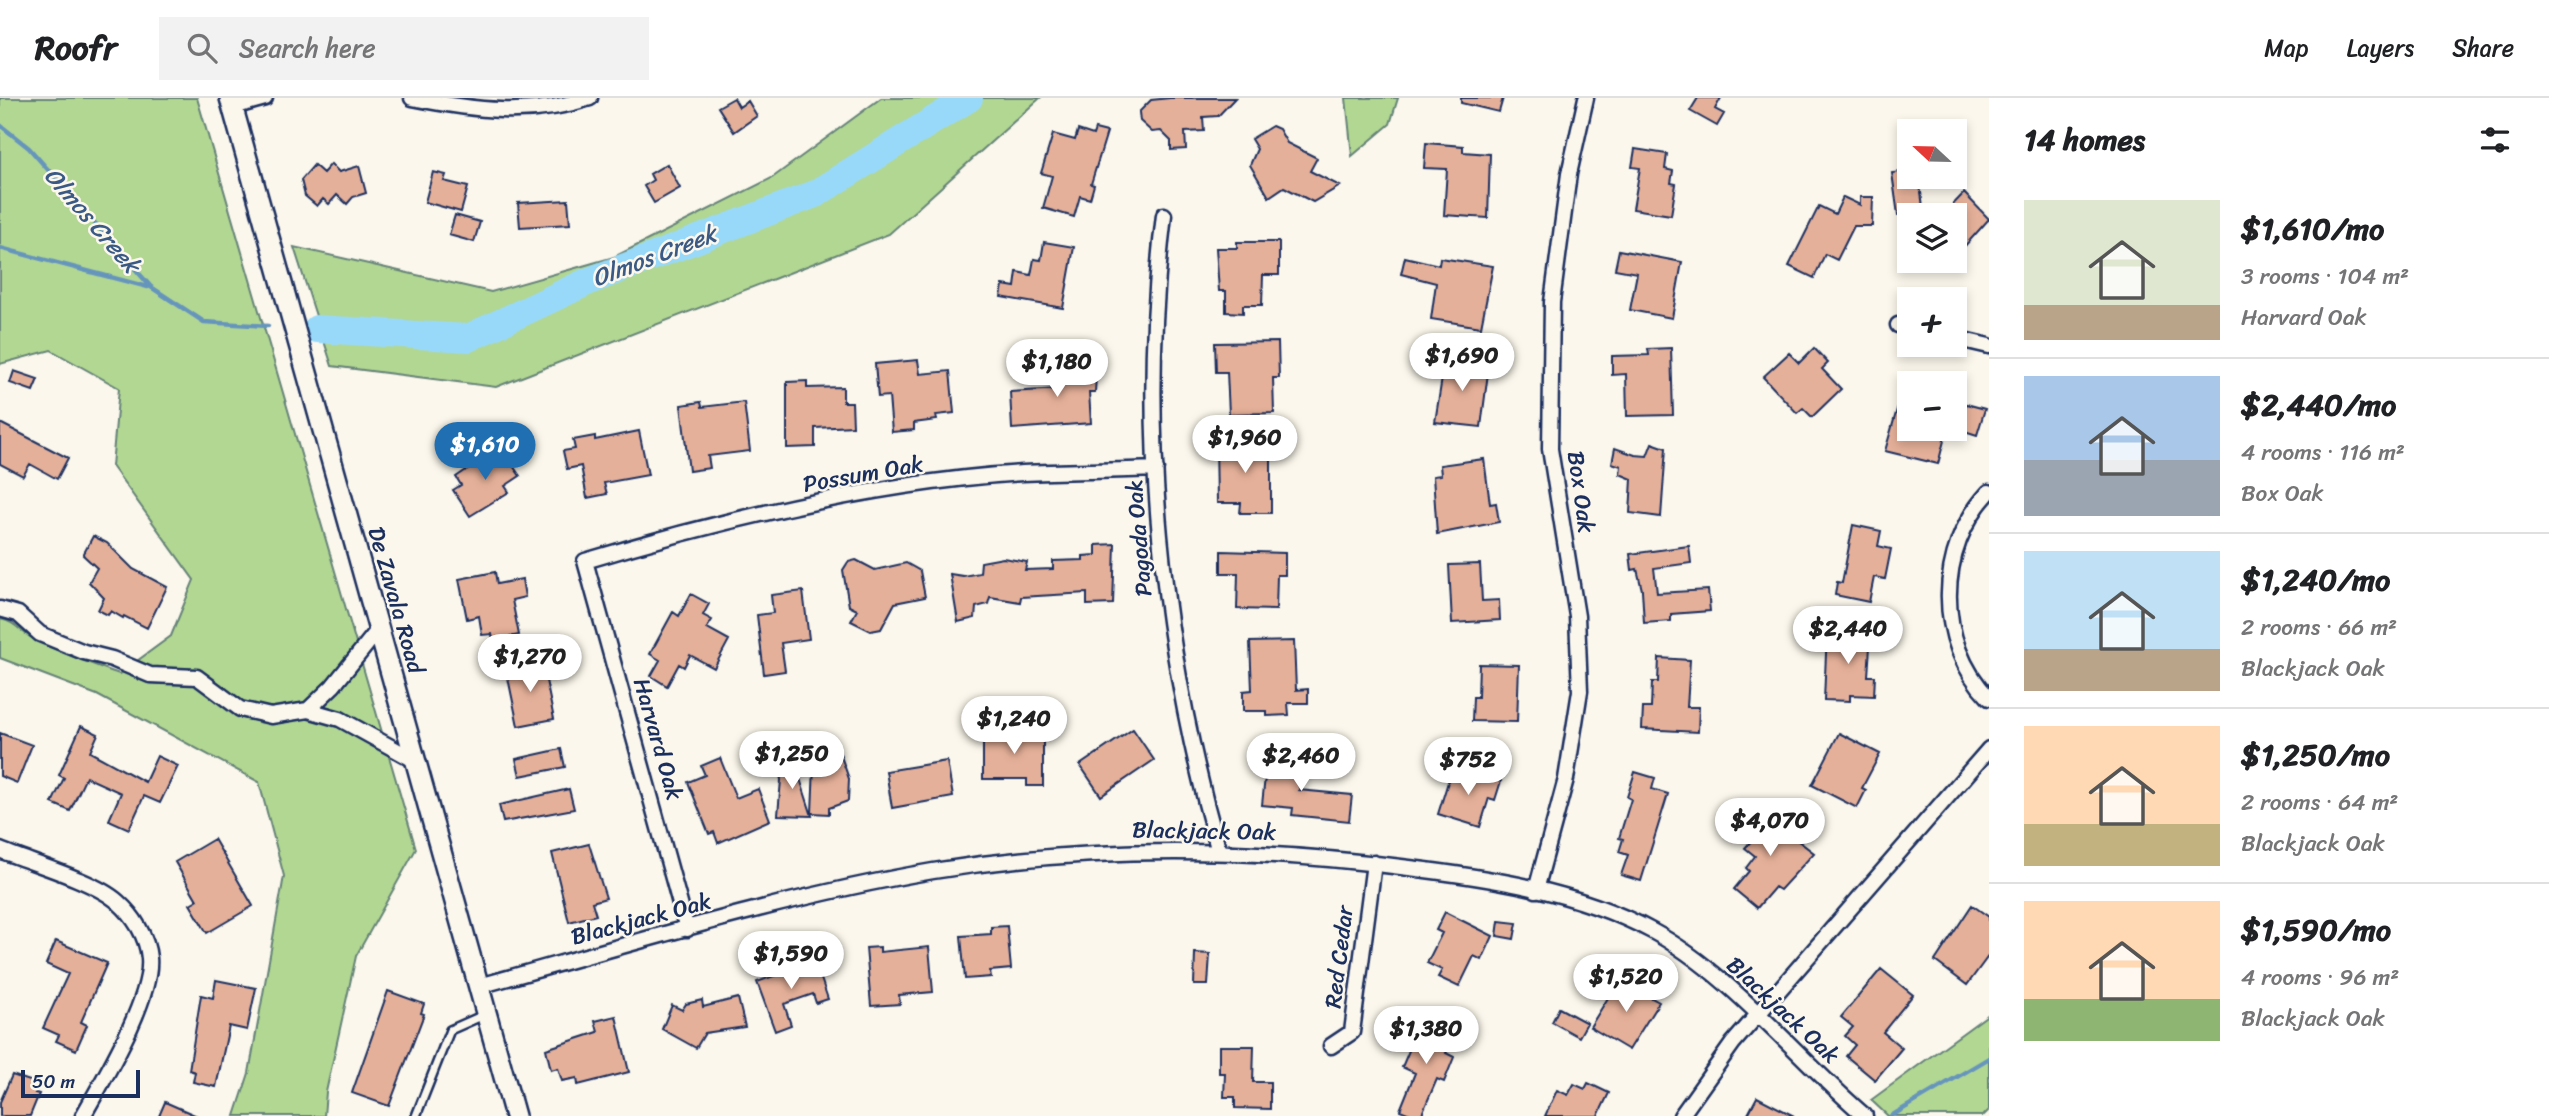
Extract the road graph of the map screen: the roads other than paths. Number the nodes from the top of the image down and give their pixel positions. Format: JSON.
{"nodes":[{"id":1,"x":265,"y":98,"type":"edge"},
{"id":2,"x":412,"y":98,"type":"edge"},
{"id":3,"x":590,"y":98,"type":"edge"},
{"id":4,"x":1586,"y":98,"type":"edge"},
{"id":5,"x":232,"y":102,"type":"edge"},
{"id":6,"x":1164,"y":215,"type":"dead end"},
{"id":7,"x":1967,"y":341,"type":"edge"},
{"id":8,"x":1989,"y":346,"type":"edge"},
{"id":9,"x":1156,"y":469,"type":"junction"},
{"id":10,"x":1989,"y":492,"type":"edge"},
{"id":11,"x":585,"y":561,"type":"joint"},
{"id":12,"x":0,"y":608,"type":"edge"},
{"id":13,"x":379,"y":629,"type":"junction"},
{"id":14,"x":1989,"y":698,"type":"edge"},
{"id":15,"x":308,"y":710,"type":"junction"},
{"id":16,"x":1989,"y":749,"type":"edge"},
{"id":17,"x":416,"y":761,"type":"junction"},
{"id":18,"x":0,"y":850,"type":"edge"},
{"id":19,"x":1219,"y":852,"type":"junction"},
{"id":20,"x":1374,"y":863,"type":"junction"},
{"id":21,"x":1536,"y":890,"type":"junction"},
{"id":22,"x":687,"y":929,"type":"junction"},
{"id":23,"x":479,"y":986,"type":"junction"},
{"id":24,"x":486,"y":1013,"type":"junction"},
{"id":25,"x":1757,"y":1016,"type":"junction"},
{"id":26,"x":1331,"y":1046,"type":"dead end"},
{"id":27,"x":83,"y":1116,"type":"edge"},
{"id":28,"x":416,"y":1116,"type":"edge"},
{"id":29,"x":515,"y":1116,"type":"edge"},
{"id":30,"x":1681,"y":1116,"type":"edge"},
{"id":31,"x":1865,"y":1116,"type":"edge"}],
"edges":[{"from":1,"to":5,"type":"street"},
{"from":2,"to":3,"type":"street"},
{"from":4,"to":21,"type":"street","name":"Box Oak"},
{"from":5,"to":13,"type":"main road","name":"De Zavala Road"},
{"from":6,"to":9,"type":"street","name":"Pagoda Oak"},
{"from":7,"to":8,"type":"street"},
{"from":9,"to":11,"type":"street","name":"Possum Oak"},
{"from":9,"to":19,"type":"street","name":"Pagoda Oak"},
{"from":10,"to":14,"type":"street"},
{"from":11,"to":22,"type":"street","name":"Harvard Oak"},
{"from":12,"to":15,"type":"street"},
{"from":13,"to":15,"type":"street"},
{"from":13,"to":17,"type":"main road","name":"De Zavala Road"},
{"from":15,"to":17,"type":"street"},
{"from":16,"to":25,"type":"street"},
{"from":17,"to":23,"type":"main road","name":"De Zavala Road"},
{"from":18,"to":27,"type":"street"},
{"from":19,"to":20,"type":"street","name":"Blackjack Oak"},
{"from":19,"to":22,"type":"street","name":"Blackjack Oak"},
{"from":20,"to":21,"type":"street","name":"Blackjack Oak"},
{"from":20,"to":26,"type":"street","name":"Red Cedar"},
{"from":21,"to":25,"type":"street","name":"Blackjack Oak"},
{"from":22,"to":23,"type":"street","name":"Blackjack Oak"},
{"from":23,"to":24,"type":"main road","name":"De Zavala Road"},
{"from":24,"to":28,"type":"lane"},
{"from":24,"to":29,"type":"main road","name":"De Zavala Road"},
{"from":25,"to":30,"type":"street"},
{"from":25,"to":31,"type":"street","name":"Blackjack Oak"}]}
